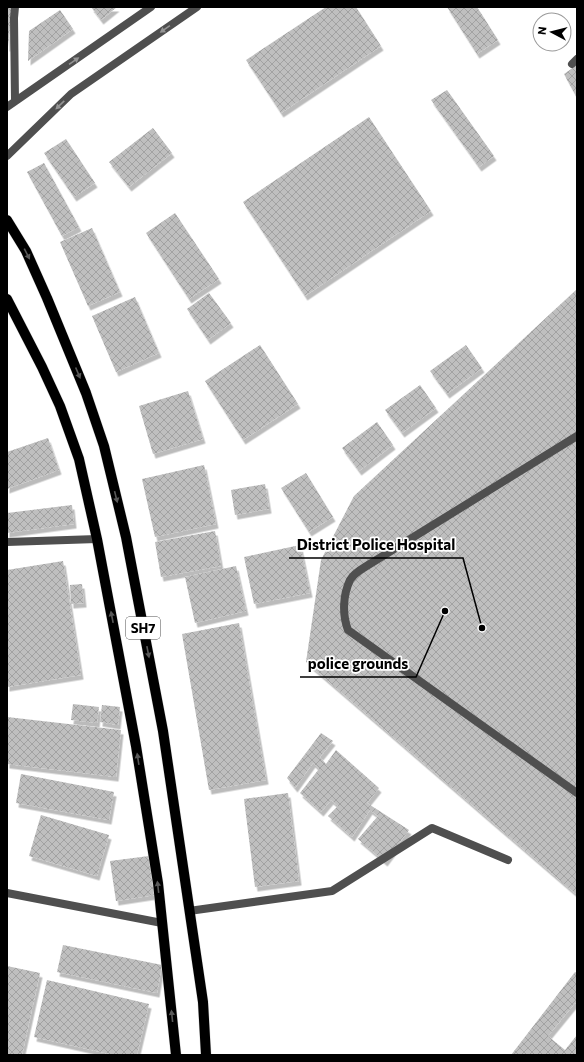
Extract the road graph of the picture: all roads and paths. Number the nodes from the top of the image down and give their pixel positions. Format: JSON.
{"nodes":[{"id":1,"x":15,"y":7,"type":"edge"},
{"id":2,"x":151,"y":7,"type":"edge"},
{"id":3,"x":197,"y":7,"type":"edge"},
{"id":4,"x":15,"y":101,"type":"junction"},
{"id":5,"x":7,"y":107,"type":"edge"},
{"id":6,"x":7,"y":156,"type":"edge"},
{"id":7,"x":7,"y":220,"type":"edge"},
{"id":8,"x":7,"y":299,"type":"edge"},
{"id":9,"x":577,"y":436,"type":"edge"},
{"id":10,"x":97,"y":539,"type":"junction"},
{"id":11,"x":7,"y":542,"type":"edge"},
{"id":12,"x":577,"y":793,"type":"edge"},
{"id":13,"x":508,"y":860,"type":"dead end"},
{"id":14,"x":7,"y":893,"type":"edge"},
{"id":15,"x":189,"y":911,"type":"junction"},
{"id":16,"x":162,"y":923,"type":"junction"},
{"id":17,"x":176,"y":1055,"type":"edge"},
{"id":18,"x":206,"y":1055,"type":"edge"}],
"edges":[{"from":1,"to":4,"type":"street"},
{"from":4,"to":2,"type":"street","one_way":true},
{"from":3,"to":6,"type":"street","one_way":true},
{"from":4,"to":5,"type":"street"},
{"from":7,"to":15,"type":"main road","number":"SH7","one_way":true},
{"from":8,"to":10,"type":"main road","number":"SH7"},
{"from":9,"to":12,"type":"street"},
{"from":10,"to":11,"type":"street"},
{"from":16,"to":10,"type":"main road","number":"SH7","one_way":true},
{"from":13,"to":15,"type":"street"},
{"from":14,"to":16,"type":"street"},
{"from":15,"to":18,"type":"main road","number":"SH7"},
{"from":17,"to":16,"type":"main road","number":"SH7","one_way":true}]}
